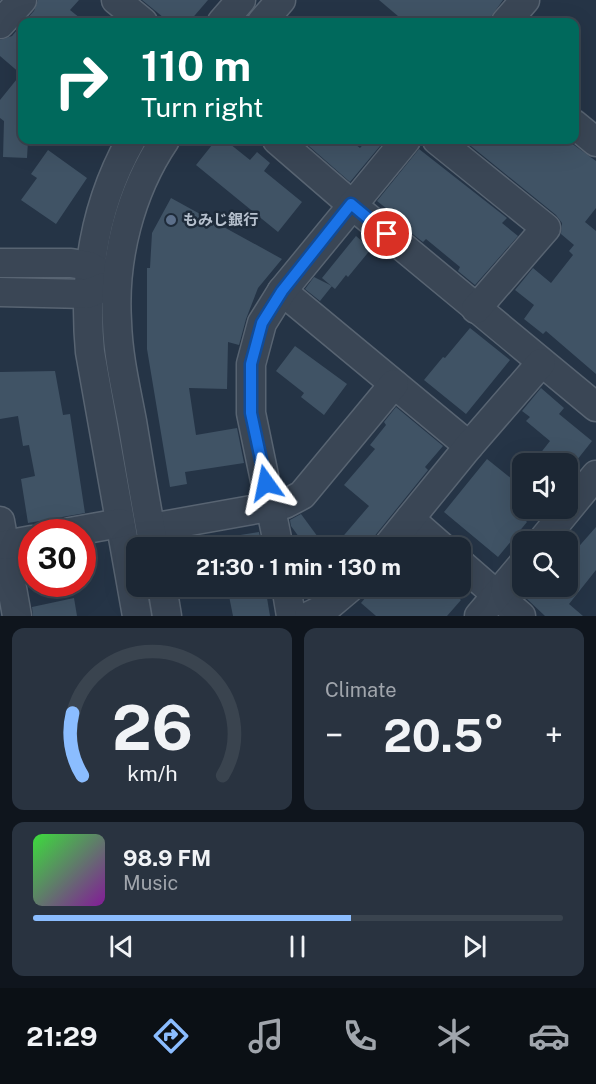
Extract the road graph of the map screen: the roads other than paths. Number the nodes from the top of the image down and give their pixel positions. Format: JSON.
{"nodes":[{"id":1,"x":22,"y":0,"type":"edge"},
{"id":2,"x":116,"y":0,"type":"edge"},
{"id":3,"x":241,"y":0,"type":"edge"},
{"id":4,"x":280,"y":0,"type":"edge"},
{"id":5,"x":525,"y":0,"type":"edge"},
{"id":6,"x":138,"y":18,"type":"edge"},
{"id":7,"x":225,"y":18,"type":"edge"},
{"id":8,"x":265,"y":18,"type":"edge"},
{"id":9,"x":509,"y":18,"type":"edge"},
{"id":10,"x":0,"y":24,"type":"edge"},
{"id":11,"x":579,"y":128,"type":"edge"},
{"id":12,"x":596,"y":142,"type":"edge"},
{"id":13,"x":129,"y":144,"type":"edge"},
{"id":14,"x":163,"y":144,"type":"edge"},
{"id":15,"x":282,"y":144,"type":"edge"},
{"id":16,"x":403,"y":144,"type":"edge"},
{"id":17,"x":442,"y":144,"type":"edge"},
{"id":18,"x":351,"y":204,"type":"junction"},
{"id":19,"x":0,"y":263,"type":"edge"},
{"id":20,"x":89,"y":266,"type":"junction"},
{"id":21,"x":117,"y":282,"type":"junction"},
{"id":22,"x":282,"y":291,"type":"junction"},
{"id":23,"x":0,"y":292,"type":"edge"},
{"id":24,"x":87,"y":294,"type":"junction"},
{"id":25,"x":476,"y":309,"type":"junction"},
{"id":26,"x":541,"y":363,"type":"junction"},
{"id":27,"x":394,"y":384,"type":"junction"},
{"id":28,"x":596,"y":407,"type":"edge"},
{"id":29,"x":468,"y":446,"type":"junction"},
{"id":30,"x":596,"y":475,"type":"edge"},
{"id":31,"x":272,"y":506,"type":"junction"},
{"id":32,"x":410,"y":519,"type":"junction"},
{"id":33,"x":120,"y":523,"type":"junction"},
{"id":34,"x":96,"y":527,"type":"edge"},
{"id":35,"x":550,"y":531,"type":"edge"},
{"id":36,"x":12,"y":535,"type":"edge"},
{"id":37,"x":153,"y":537,"type":"edge"},
{"id":38,"x":157,"y":537,"type":"edge"},
{"id":39,"x":277,"y":537,"type":"edge"},
{"id":40,"x":395,"y":537,"type":"edge"},
{"id":41,"x":430,"y":537,"type":"edge"},
{"id":42,"x":512,"y":577,"type":"edge"},
{"id":43,"x":471,"y":580,"type":"edge"},
{"id":44,"x":164,"y":597,"type":"edge"},
{"id":45,"x":288,"y":597,"type":"edge"},
{"id":46,"x":339,"y":597,"type":"edge"},
{"id":47,"x":488,"y":606,"type":"edge"},
{"id":48,"x":16,"y":616,"type":"edge"},
{"id":49,"x":137,"y":616,"type":"edge"},
{"id":50,"x":167,"y":616,"type":"edge"},
{"id":51,"x":291,"y":616,"type":"edge"},
{"id":52,"x":309,"y":616,"type":"edge"},
{"id":53,"x":521,"y":616,"type":"edge"}],
"edges":[{"from":1,"to":10,"type":"street"},
{"from":2,"to":6,"type":"street"},
{"from":3,"to":7,"type":"street"},
{"from":4,"to":8,"type":"street"},
{"from":5,"to":9,"type":"street"},
{"from":11,"to":12,"type":"street"},
{"from":13,"to":20,"type":"street"},
{"from":14,"to":21,"type":"street"},
{"from":15,"to":18,"type":"street"},
{"from":16,"to":18,"type":"street"},
{"from":17,"to":25,"type":"street"},
{"from":18,"to":22,"type":"street"},
{"from":18,"to":25,"type":"street"},
{"from":19,"to":20,"type":"street"},
{"from":20,"to":21,"type":"street"},
{"from":20,"to":24,"type":"street"},
{"from":21,"to":24,"type":"street"},
{"from":21,"to":37,"type":"street"},
{"from":22,"to":27,"type":"street"},
{"from":22,"to":31,"type":"street"},
{"from":23,"to":24,"type":"street"},
{"from":24,"to":33,"type":"street"},
{"from":25,"to":26,"type":"street"},
{"from":26,"to":28,"type":"street"},
{"from":26,"to":29,"type":"street"},
{"from":27,"to":29,"type":"street"},
{"from":27,"to":31,"type":"street"},
{"from":29,"to":32,"type":"street"},
{"from":30,"to":35,"type":"street"},
{"from":31,"to":38,"type":"street"},
{"from":31,"to":39,"type":"street"},
{"from":32,"to":40,"type":"street"},
{"from":32,"to":41,"type":"street"},
{"from":33,"to":34,"type":"street"},
{"from":33,"to":49,"type":"street"},
{"from":36,"to":48,"type":"street"},
{"from":42,"to":47,"type":"street"},
{"from":43,"to":47,"type":"street"},
{"from":44,"to":50,"type":"street"},
{"from":45,"to":51,"type":"street"},
{"from":46,"to":52,"type":"street"},
{"from":47,"to":53,"type":"street"}]}
